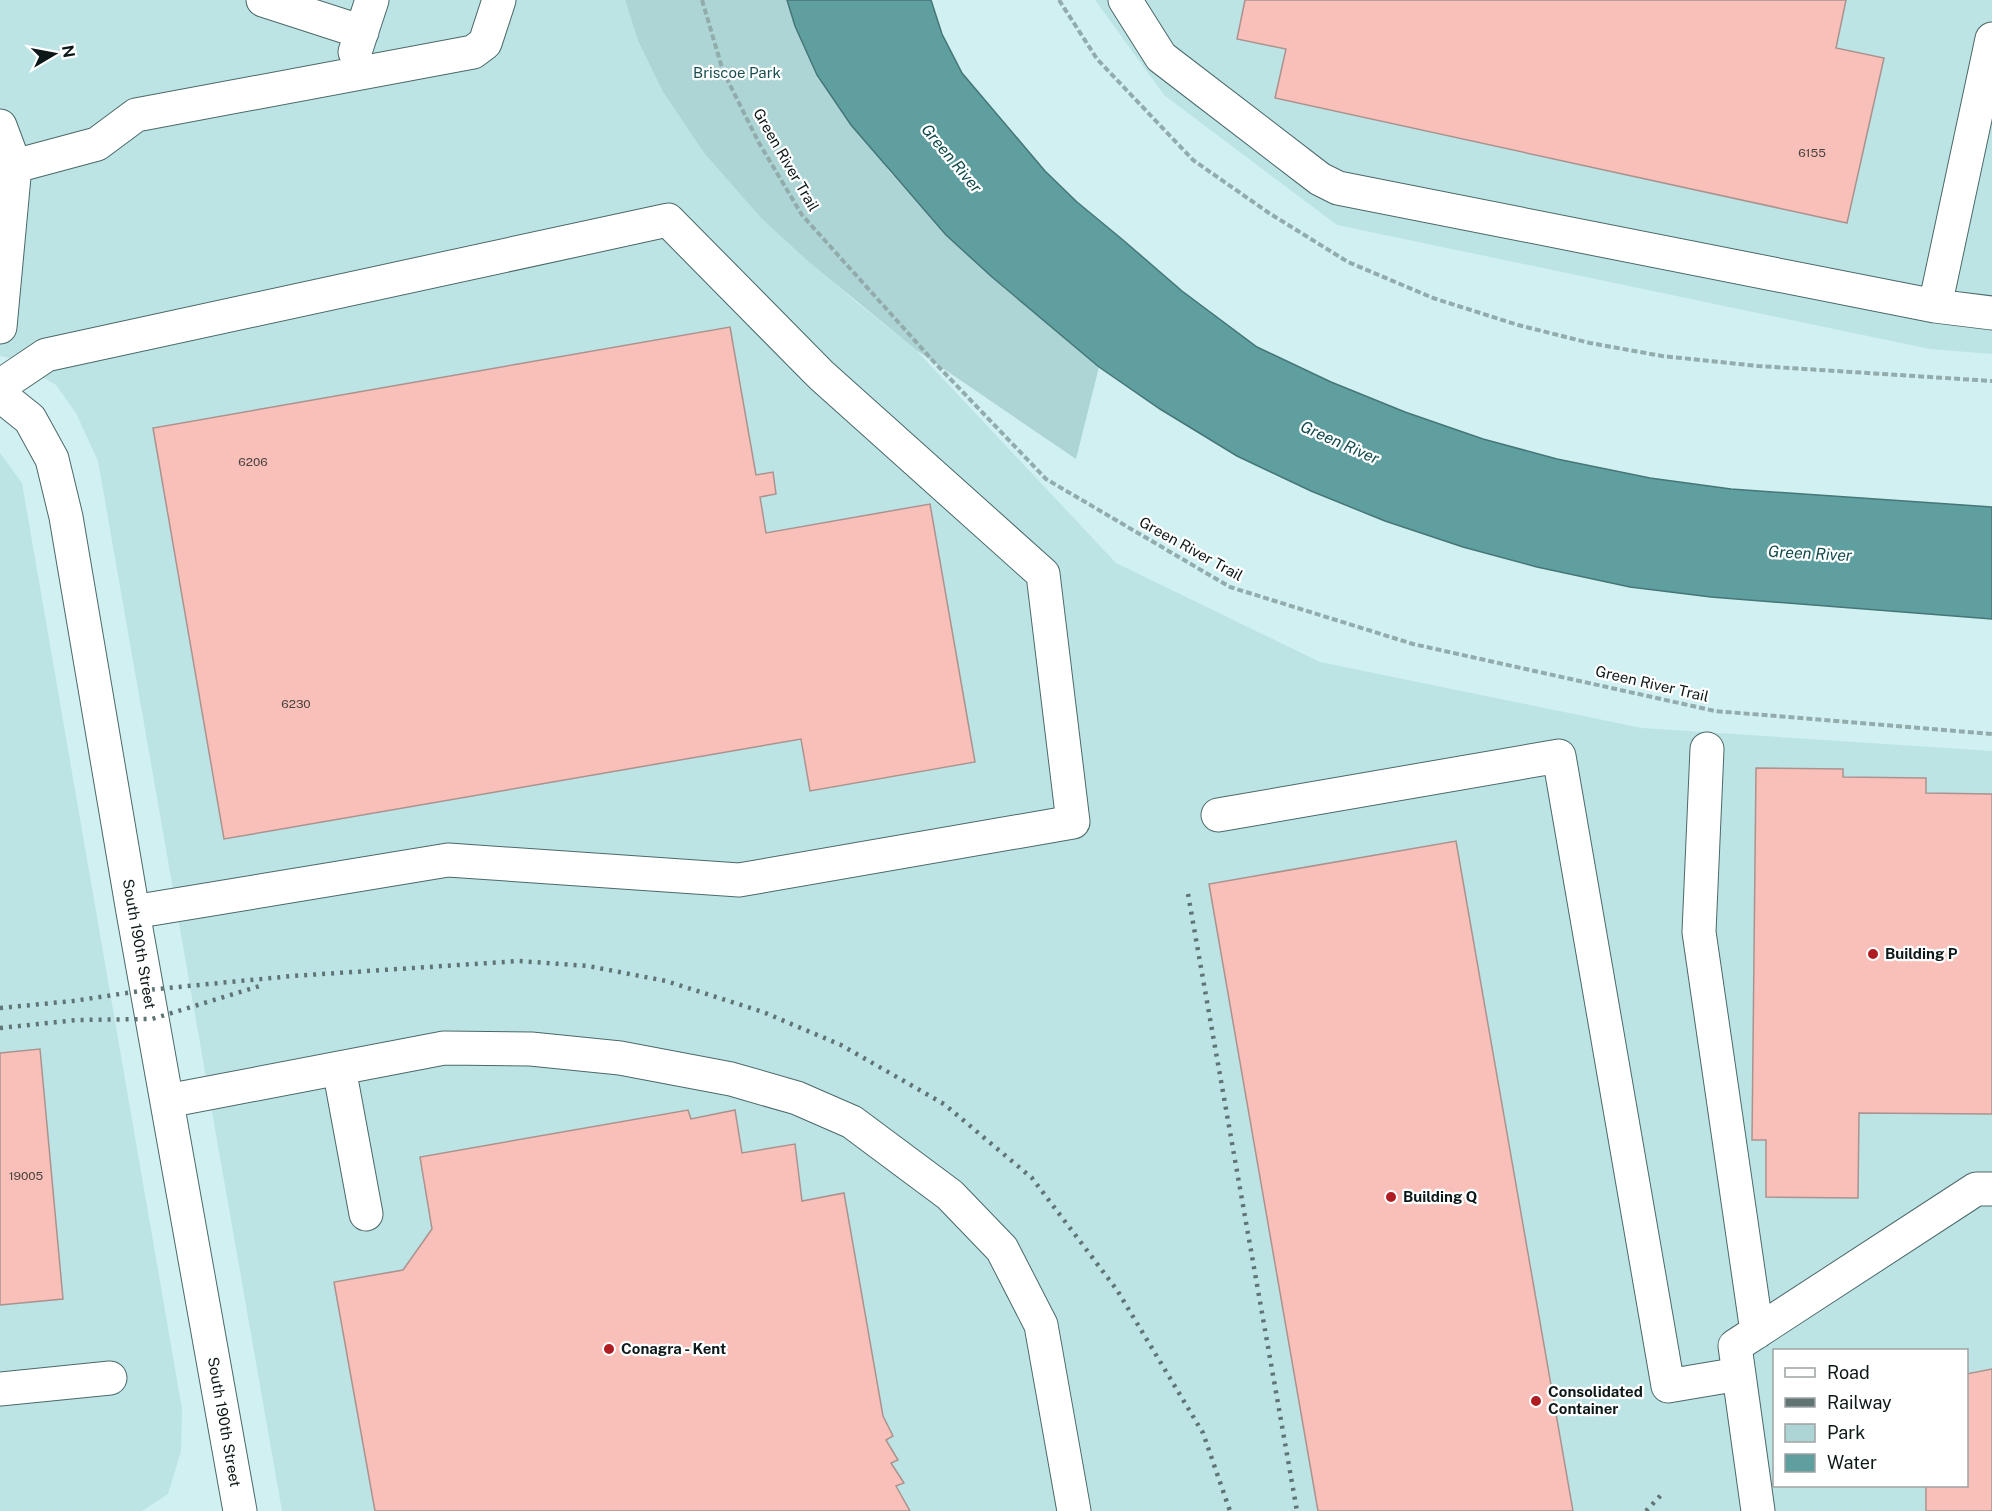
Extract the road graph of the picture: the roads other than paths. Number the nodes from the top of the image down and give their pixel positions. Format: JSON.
{"nodes":[{"id":1,"x":263,"y":0,"type":"edge"},
{"id":2,"x":372,"y":0,"type":"edge"},
{"id":3,"x":499,"y":0,"type":"edge"},
{"id":4,"x":1125,"y":0,"type":"edge"},
{"id":5,"x":362,"y":32,"type":"junction"},
{"id":6,"x":1992,"y":39,"type":"edge"},
{"id":7,"x":347,"y":77,"type":"junction"},
{"id":8,"x":0,"y":126,"type":"edge"},
{"id":9,"x":7,"y":163,"type":"edge"},
{"id":10,"x":1935,"y":306,"type":"junction"},
{"id":11,"x":1992,"y":313,"type":"edge"},
{"id":12,"x":0,"y":327,"type":"edge"},
{"id":13,"x":0,"y":386,"type":"edge"},
{"id":14,"x":0,"y":395,"type":"edge"},
{"id":15,"x":1707,"y":749,"type":"dead end"},
{"id":16,"x":1218,"y":815,"type":"dead end"},
{"id":17,"x":133,"y":912,"type":"junction"},
{"id":18,"x":339,"y":1068,"type":"junction"},
{"id":19,"x":166,"y":1101,"type":"junction"},
{"id":20,"x":1992,"y":1189,"type":"edge"},
{"id":21,"x":366,"y":1214,"type":"dead end"},
{"id":22,"x":1756,"y":1332,"type":"junction"},
{"id":23,"x":1739,"y":1374,"type":"junction"},
{"id":24,"x":110,"y":1378,"type":"dead end"},
{"id":25,"x":0,"y":1389,"type":"edge"},
{"id":26,"x":240,"y":1511,"type":"edge"},
{"id":27,"x":1074,"y":1511,"type":"edge"},
{"id":28,"x":1758,"y":1511,"type":"edge"}],
"edges":[{"from":1,"to":5,"type":"street"},
{"from":2,"to":5,"type":"street"},
{"from":3,"to":7,"type":"street"},
{"from":4,"to":10,"type":"street"},
{"from":5,"to":7,"type":"street"},
{"from":6,"to":10,"type":"street"},
{"from":7,"to":9,"type":"street"},
{"from":8,"to":9,"type":"street"},
{"from":9,"to":12,"type":"street"},
{"from":10,"to":11,"type":"street"},
{"from":13,"to":17,"type":"street"},
{"from":14,"to":17,"type":"street","name":"South 190th Street"},
{"from":15,"to":22,"type":"street"},
{"from":16,"to":23,"type":"street"},
{"from":17,"to":19,"type":"street","name":"South 190th Street"},
{"from":18,"to":19,"type":"street"},
{"from":18,"to":21,"type":"street"},
{"from":18,"to":27,"type":"street"},
{"from":19,"to":26,"type":"street","name":"South 190th Street"},
{"from":20,"to":22,"type":"street"},
{"from":22,"to":23,"type":"street"},
{"from":23,"to":28,"type":"street"},
{"from":24,"to":25,"type":"street"}]}
